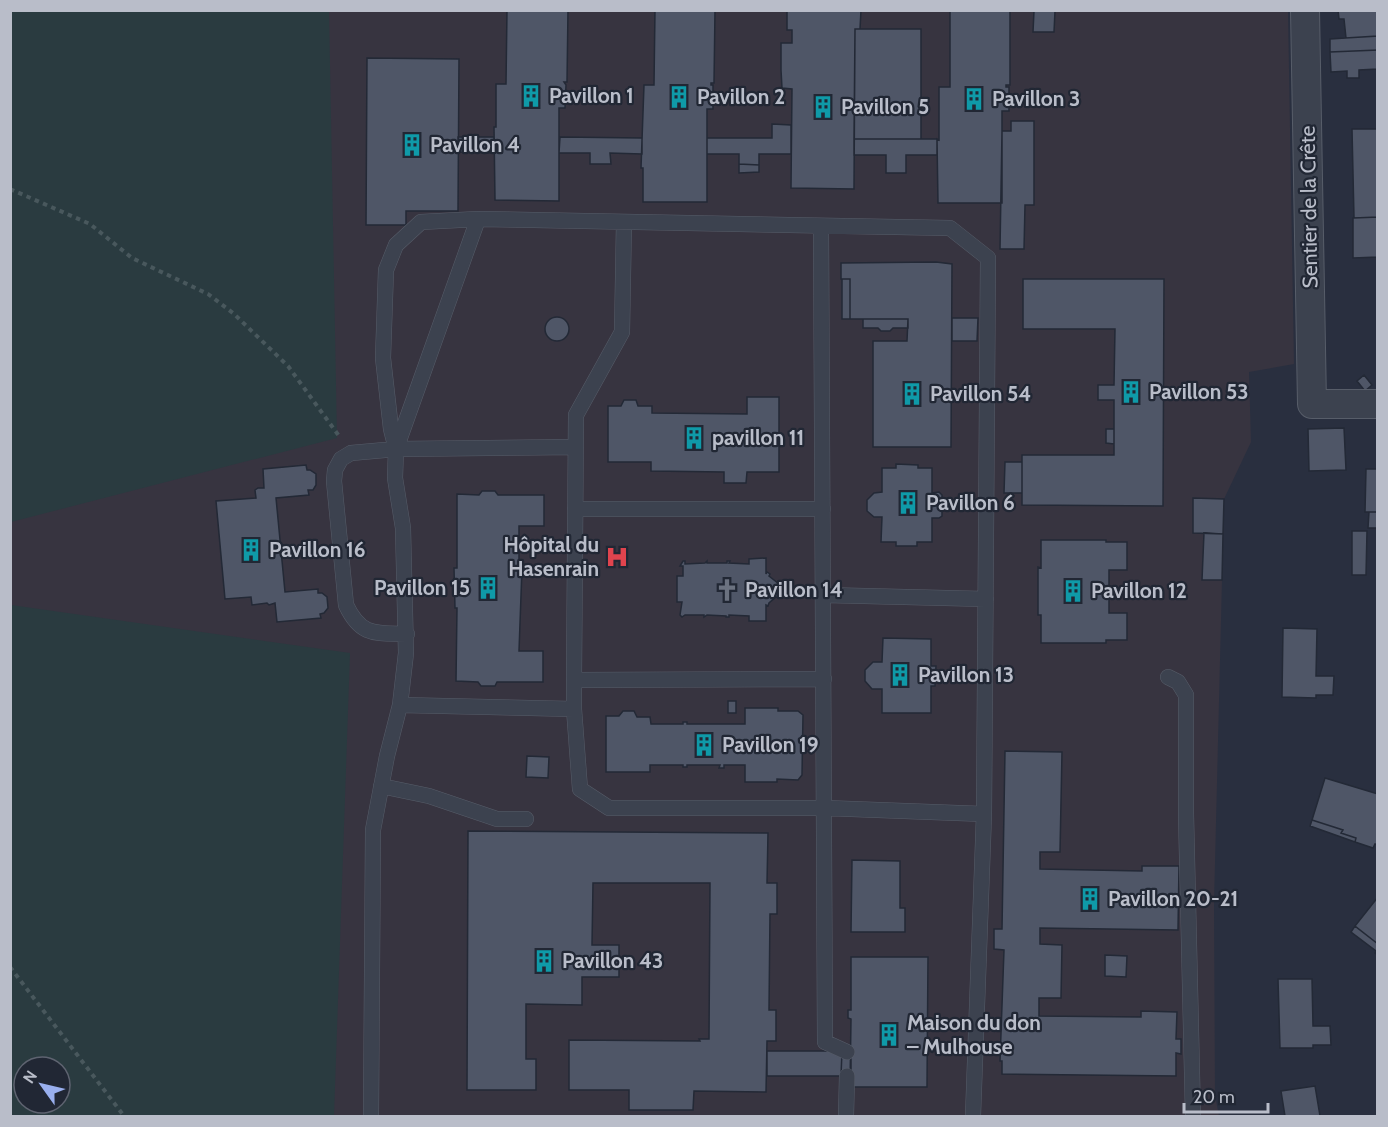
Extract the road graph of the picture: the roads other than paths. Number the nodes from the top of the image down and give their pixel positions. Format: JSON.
{"nodes":[{"id":1,"x":1305,"y":10,"type":"edge"},
{"id":2,"x":478,"y":219,"type":"junction"},
{"id":3,"x":624,"y":222,"type":"junction"},
{"id":4,"x":821,"y":226,"type":"junction"},
{"id":5,"x":1377,"y":404,"type":"edge"},
{"id":6,"x":575,"y":447,"type":"junction"},
{"id":7,"x":396,"y":449,"type":"junction"},
{"id":8,"x":575,"y":509,"type":"junction"},
{"id":9,"x":823,"y":509,"type":"junction"},
{"id":10,"x":824,"y":595,"type":"junction"},
{"id":11,"x":986,"y":599,"type":"junction"},
{"id":12,"x":407,"y":634,"type":"junction"},
{"id":13,"x":1168,"y":677,"type":"dead end"},
{"id":14,"x":824,"y":679,"type":"junction"},
{"id":15,"x":574,"y":680,"type":"junction"},
{"id":16,"x":400,"y":705,"type":"junction"},
{"id":17,"x":574,"y":710,"type":"junction"},
{"id":18,"x":381,"y":786,"type":"junction"},
{"id":19,"x":825,"y":808,"type":"junction"},
{"id":20,"x":984,"y":814,"type":"junction"},
{"id":21,"x":526,"y":819,"type":"dead end"},
{"id":22,"x":847,"y":1052,"type":"dead end"},
{"id":23,"x":847,"y":1076,"type":"dead end"},
{"id":24,"x":371,"y":1116,"type":"edge"},
{"id":25,"x":376,"y":1116,"type":"edge"},
{"id":26,"x":846,"y":1116,"type":"edge"},
{"id":27,"x":973,"y":1116,"type":"edge"},
{"id":28,"x":1193,"y":1116,"type":"edge"}],
"edges":[{"from":1,"to":5,"type":"street","name":"Sentier de la Crête"},
{"from":2,"to":3,"type":"lane"},
{"from":2,"to":7,"type":"lane"},
{"from":2,"to":7,"type":"lane"},
{"from":3,"to":4,"type":"lane"},
{"from":3,"to":6,"type":"lane"},
{"from":4,"to":9,"type":"lane"},
{"from":4,"to":11,"type":"lane"},
{"from":6,"to":7,"type":"lane"},
{"from":6,"to":8,"type":"lane"},
{"from":7,"to":12,"type":"lane"},
{"from":7,"to":12,"type":"lane"},
{"from":8,"to":9,"type":"lane"},
{"from":8,"to":15,"type":"lane"},
{"from":9,"to":10,"type":"lane"},
{"from":10,"to":11,"type":"lane"},
{"from":10,"to":14,"type":"lane"},
{"from":11,"to":20,"type":"lane"},
{"from":12,"to":16,"type":"lane"},
{"from":13,"to":28,"type":"lane"},
{"from":14,"to":15,"type":"lane"},
{"from":14,"to":19,"type":"lane"},
{"from":15,"to":17,"type":"lane"},
{"from":16,"to":17,"type":"lane"},
{"from":16,"to":18,"type":"lane"},
{"from":17,"to":19,"type":"lane"},
{"from":18,"to":21,"type":"lane"},
{"from":18,"to":24,"type":"lane"},
{"from":19,"to":20,"type":"lane"},
{"from":19,"to":22,"type":"lane"},
{"from":20,"to":27,"type":"lane"},
{"from":23,"to":26,"type":"lane"},
{"from":24,"to":25,"type":"lane"}]}
